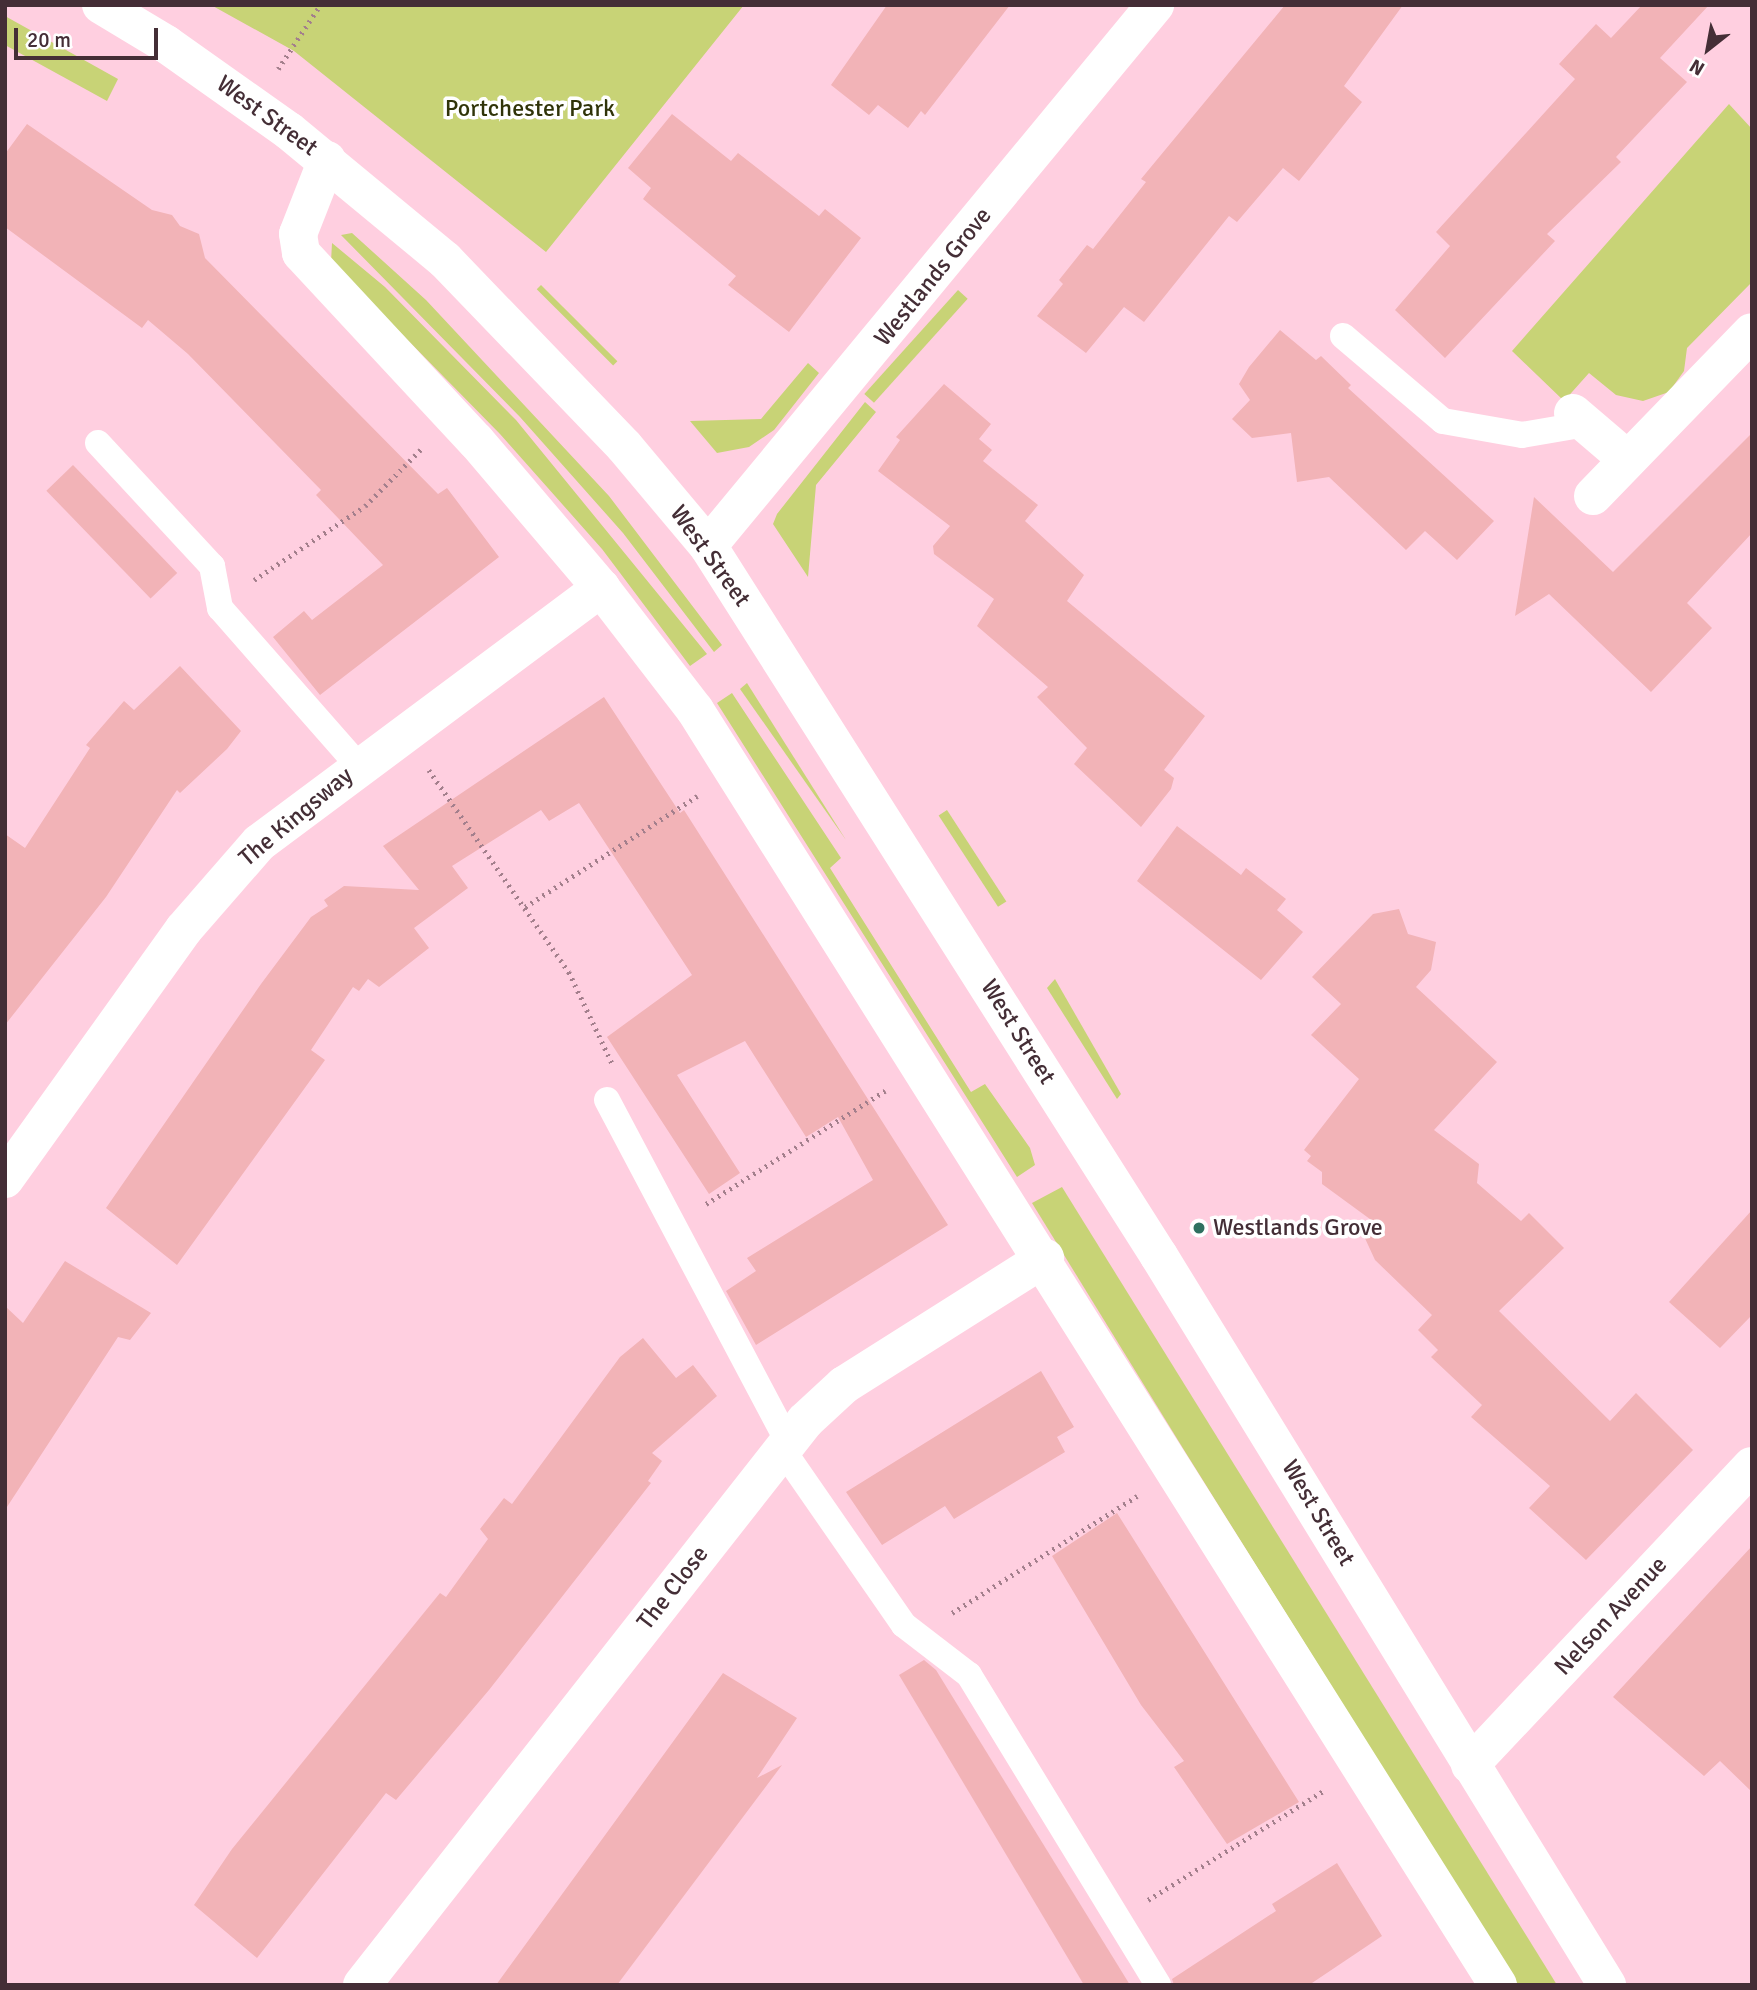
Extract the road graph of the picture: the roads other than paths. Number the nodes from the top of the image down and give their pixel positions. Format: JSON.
{"nodes":[{"id":1,"x":101,"y":5,"type":"edge"},
{"id":2,"x":1155,"y":5,"type":"edge"},
{"id":3,"x":327,"y":160,"type":"junction"},
{"id":4,"x":1752,"y":332,"type":"edge"},
{"id":5,"x":1343,"y":335,"type":"dead end"},
{"id":6,"x":1580,"y":418,"type":"joint"},
{"id":7,"x":98,"y":443,"type":"dead end"},
{"id":8,"x":1628,"y":460,"type":"junction"},
{"id":9,"x":1593,"y":496,"type":"dead end"},
{"id":10,"x":708,"y":546,"type":"junction"},
{"id":11,"x":601,"y":588,"type":"junction"},
{"id":12,"x":358,"y":765,"type":"junction"},
{"id":13,"x":607,"y":1100,"type":"road end"},
{"id":14,"x":5,"y":1179,"type":"edge"},
{"id":15,"x":1045,"y":1258,"type":"junction"},
{"id":16,"x":785,"y":1445,"type":"junction"},
{"id":17,"x":1752,"y":1466,"type":"edge"},
{"id":18,"x":1470,"y":1765,"type":"junction"},
{"id":19,"x":1489,"y":1981,"type":"edge"},
{"id":20,"x":362,"y":1985,"type":"edge"},
{"id":21,"x":1158,"y":1985,"type":"edge"},
{"id":22,"x":1607,"y":1985,"type":"edge"}],
"edges":[{"from":1,"to":3,"type":"street","name":"West Street"},
{"from":2,"to":10,"type":"street","name":"Westlands Grove"},
{"from":3,"to":10,"type":"street","name":"West Street"},
{"from":3,"to":11,"type":"street","name":"West Street"},
{"from":4,"to":8,"type":"street"},
{"from":5,"to":6,"type":"lane"},
{"from":6,"to":8,"type":"street"},
{"from":7,"to":12,"type":"lane"},
{"from":8,"to":9,"type":"street"},
{"from":10,"to":18,"type":"street","name":"West Street"},
{"from":11,"to":12,"type":"street","name":"The Kingsway"},
{"from":11,"to":15,"type":"street","name":"West Street"},
{"from":12,"to":14,"type":"street","name":"The Kingsway"},
{"from":13,"to":16,"type":"lane"},
{"from":15,"to":16,"type":"street","name":"The Close"},
{"from":15,"to":19,"type":"street","name":"West Street"},
{"from":16,"to":20,"type":"street","name":"The Close"},
{"from":16,"to":21,"type":"lane"},
{"from":17,"to":18,"type":"street","name":"Nelson Avenue"},
{"from":18,"to":22,"type":"street","name":"West Street"}]}
